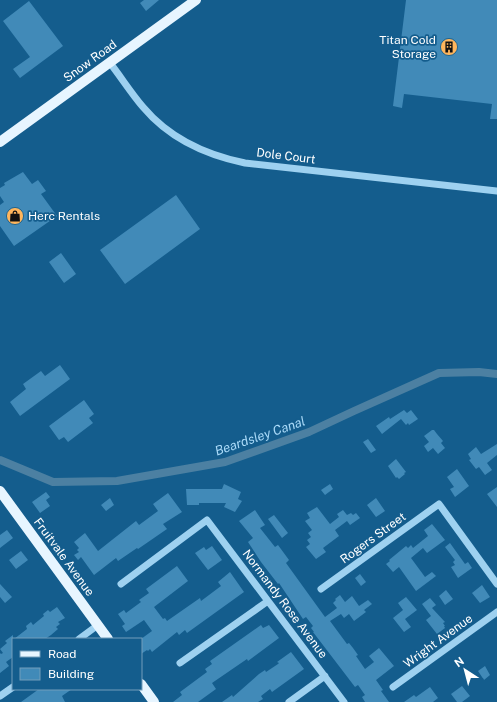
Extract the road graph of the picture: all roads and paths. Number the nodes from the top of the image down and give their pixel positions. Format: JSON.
{"nodes":[{"id":1,"x":196,"y":0,"type":"edge"},
{"id":2,"x":110,"y":63,"type":"junction"},
{"id":3,"x":0,"y":142,"type":"edge"},
{"id":4,"x":497,"y":192,"type":"edge"},
{"id":5,"x":0,"y":491,"type":"edge"},
{"id":6,"x":122,"y":584,"type":"dead end"},
{"id":7,"x":497,"y":584,"type":"edge"},
{"id":8,"x":321,"y":589,"type":"dead end"},
{"id":9,"x":268,"y":601,"type":"junction"},
{"id":10,"x":497,"y":612,"type":"edge"},
{"id":11,"x":98,"y":625,"type":"junction"},
{"id":12,"x":80,"y":638,"type":"edge"},
{"id":13,"x":107,"y":638,"type":"edge"},
{"id":14,"x":180,"y":664,"type":"dead end"},
{"id":15,"x":325,"y":676,"type":"junction"},
{"id":16,"x":142,"y":685,"type":"edge"},
{"id":17,"x":393,"y":687,"type":"dead end"},
{"id":18,"x":12,"y":688,"type":"edge"},
{"id":19,"x":0,"y":696,"type":"edge"},
{"id":20,"x":154,"y":702,"type":"edge"},
{"id":21,"x":290,"y":702,"type":"edge"},
{"id":22,"x":344,"y":702,"type":"edge"}],
"edges":[{"from":1,"to":2,"type":"main road","name":"Snow Road"},
{"from":2,"to":3,"type":"main road","name":"Snow Road"},
{"from":2,"to":4,"type":"street","name":"Dole Court"},
{"from":5,"to":11,"type":"main road","name":"Fruitvale Avenue"},
{"from":6,"to":9,"type":"street","name":"Normandy Rose Avenue"},
{"from":7,"to":8,"type":"street","name":"Rogers Street"},
{"from":9,"to":14,"type":"street"},
{"from":9,"to":15,"type":"street","name":"Normandy Rose Avenue"},
{"from":10,"to":17,"type":"street","name":"Wright Avenue"},
{"from":11,"to":12,"type":"street"},
{"from":11,"to":13,"type":"main road","name":"Fruitvale Avenue"},
{"from":15,"to":21,"type":"street"},
{"from":15,"to":22,"type":"street","name":"Normandy Rose Avenue"},
{"from":16,"to":20,"type":"main road"},
{"from":18,"to":19,"type":"street"}]}
